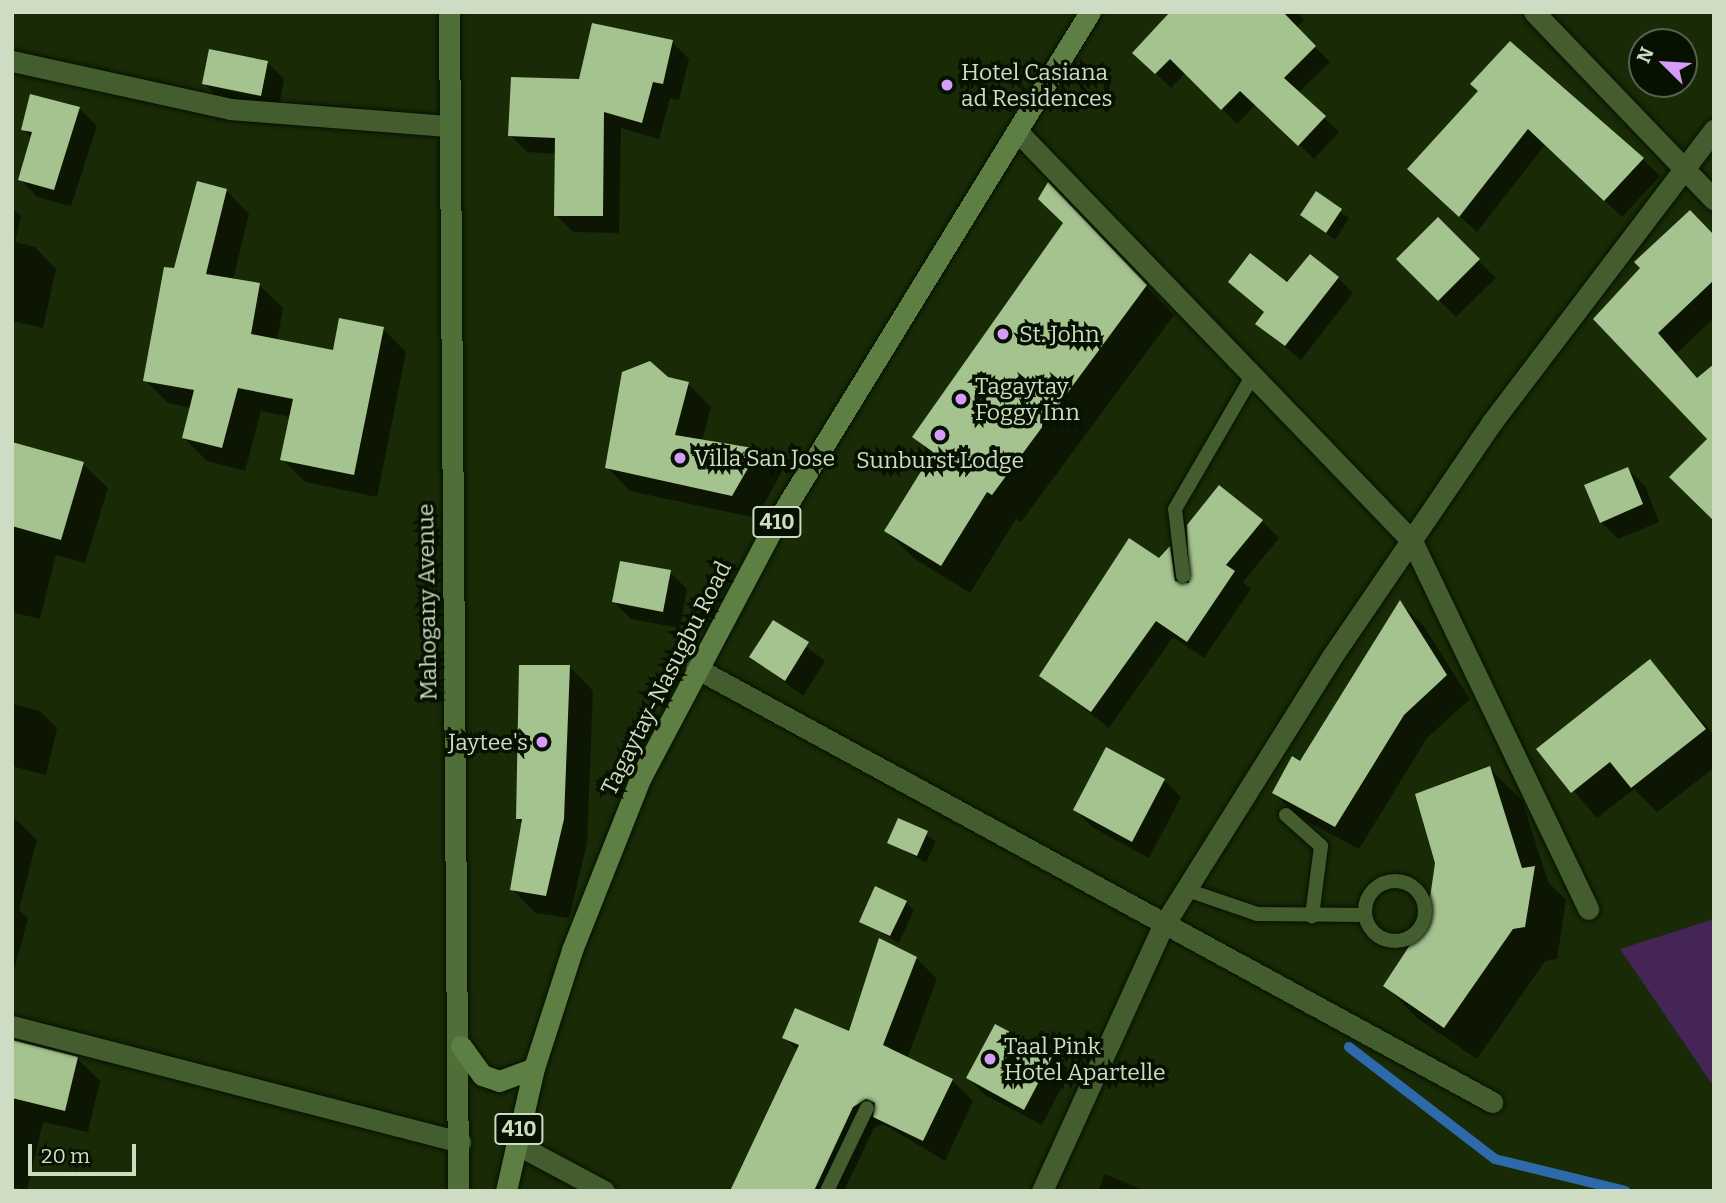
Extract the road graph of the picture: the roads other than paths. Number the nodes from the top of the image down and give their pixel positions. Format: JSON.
{"nodes":[{"id":1,"x":449,"y":12,"type":"edge"},
{"id":2,"x":1090,"y":12,"type":"edge"},
{"id":3,"x":1534,"y":12,"type":"edge"},
{"id":4,"x":12,"y":61,"type":"edge"},
{"id":5,"x":449,"y":126,"type":"junction"},
{"id":6,"x":1714,"y":130,"type":"edge"},
{"id":7,"x":1017,"y":131,"type":"junction"},
{"id":8,"x":1685,"y":172,"type":"junction"},
{"id":9,"x":1714,"y":200,"type":"edge"},
{"id":10,"x":1253,"y":375,"type":"junction"},
{"id":11,"x":1412,"y":541,"type":"junction"},
{"id":12,"x":1183,"y":576,"type":"dead end"},
{"id":13,"x":695,"y":668,"type":"junction"},
{"id":14,"x":1286,"y":815,"type":"dead end"},
{"id":15,"x":1188,"y":890,"type":"junction"},
{"id":16,"x":1588,"y":909,"type":"dead end"},
{"id":17,"x":1364,"y":915,"type":"junction"},
{"id":18,"x":1312,"y":916,"type":"junction"},
{"id":19,"x":1163,"y":926,"type":"junction"},
{"id":20,"x":12,"y":1026,"type":"edge"},
{"id":21,"x":461,"y":1046,"type":"junction"},
{"id":22,"x":534,"y":1068,"type":"junction"},
{"id":23,"x":1492,"y":1102,"type":"dead end"},
{"id":24,"x":867,"y":1108,"type":"dead end"},
{"id":25,"x":460,"y":1142,"type":"junction"},
{"id":26,"x":516,"y":1144,"type":"junction"},
{"id":27,"x":458,"y":1191,"type":"edge"},
{"id":28,"x":506,"y":1191,"type":"edge"},
{"id":29,"x":604,"y":1191,"type":"edge"},
{"id":30,"x":827,"y":1191,"type":"edge"},
{"id":31,"x":1042,"y":1191,"type":"edge"}],
"edges":[{"from":1,"to":5,"type":"main road","name":"Mahogany Avenue"},
{"from":2,"to":7,"type":"main road","name":"Tagaytay-Nasugbu Road","number":"410"},
{"from":3,"to":8,"type":"street"},
{"from":4,"to":5,"type":"street"},
{"from":5,"to":21,"type":"main road","name":"Mahogany Avenue"},
{"from":6,"to":8,"type":"street"},
{"from":7,"to":10,"type":"street"},
{"from":7,"to":13,"type":"main road","name":"Tagaytay-Nasugbu Road","number":"410"},
{"from":8,"to":9,"type":"street"},
{"from":8,"to":11,"type":"street"},
{"from":10,"to":11,"type":"street"},
{"from":10,"to":12,"type":"lane"},
{"from":11,"to":15,"type":"street"},
{"from":11,"to":16,"type":"street"},
{"from":13,"to":19,"type":"street"},
{"from":13,"to":22,"type":"main road","name":"Tagaytay-Nasugbu Road","number":"410"},
{"from":14,"to":18,"type":"lane"},
{"from":15,"to":18,"type":"lane"},
{"from":15,"to":19,"type":"street"},
{"from":17,"to":17,"type":"lane"},
{"from":17,"to":18,"type":"lane"},
{"from":19,"to":23,"type":"street"},
{"from":19,"to":31,"type":"street"},
{"from":20,"to":25,"type":"street"},
{"from":21,"to":22,"type":"main road"},
{"from":21,"to":25,"type":"main road","name":"Mahogany Avenue"},
{"from":22,"to":26,"type":"main road","name":"Tagaytay-Nasugbu Road","number":"410"},
{"from":24,"to":30,"type":"lane"},
{"from":25,"to":27,"type":"main road","name":"Mahogany Avenue"},
{"from":26,"to":28,"type":"main road","name":"Tagaytay-Nasugbu Road","number":"410"},
{"from":26,"to":29,"type":"street"}]}
